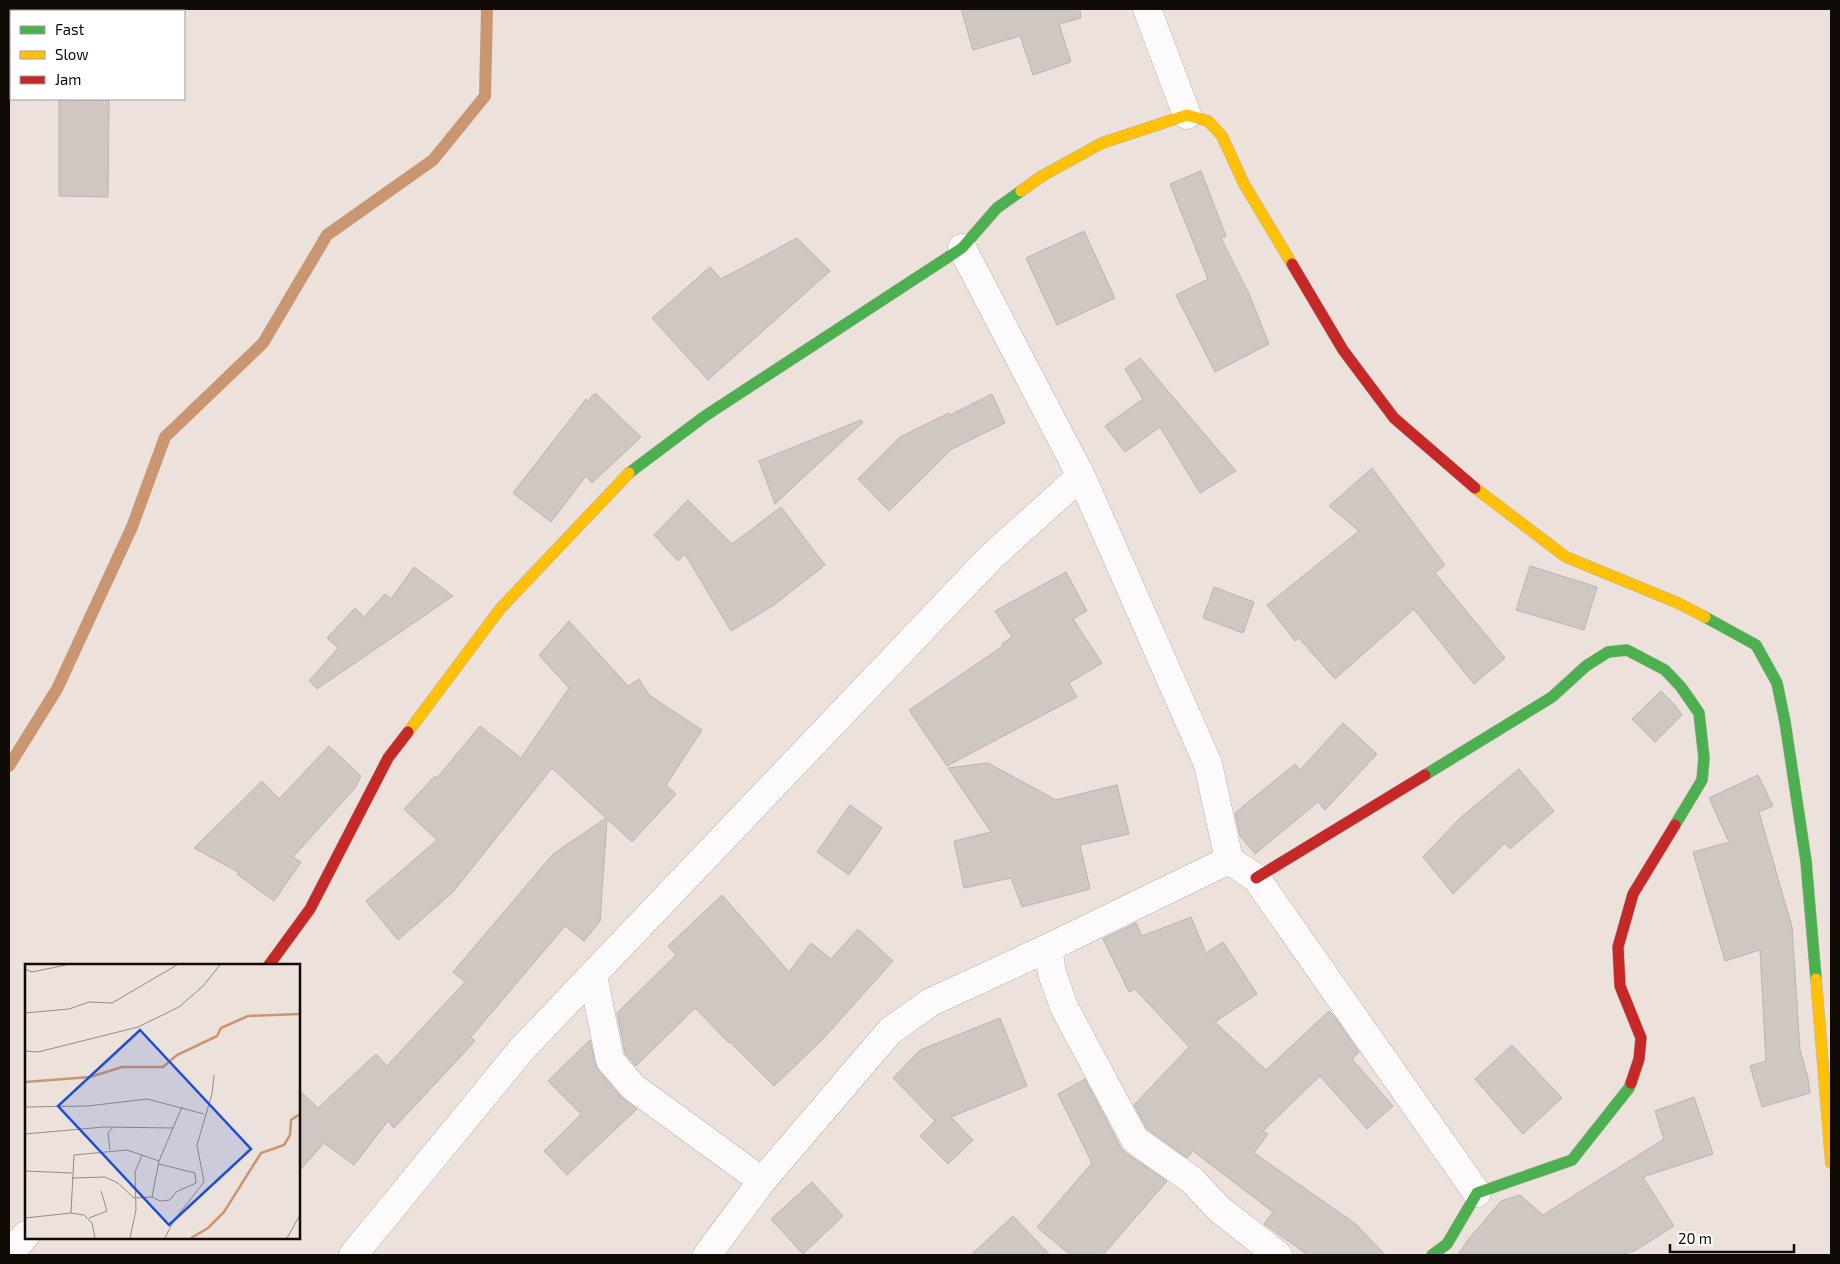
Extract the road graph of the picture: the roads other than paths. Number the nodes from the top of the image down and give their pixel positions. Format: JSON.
{"nodes":[{"id":1,"x":1147,"y":9,"type":"edge"},
{"id":2,"x":1187,"y":115,"type":"junction"},
{"id":3,"x":962,"y":248,"type":"junction"},
{"id":4,"x":1080,"y":476,"type":"junction"},
{"id":5,"x":1229,"y":860,"type":"junction"},
{"id":6,"x":1256,"y":878,"type":"junction"},
{"id":7,"x":1048,"y":948,"type":"junction"},
{"id":8,"x":270,"y":964,"type":"edge"},
{"id":9,"x":593,"y":975,"type":"junction"},
{"id":10,"x":1831,"y":1163,"type":"edge"},
{"id":11,"x":762,"y":1182,"type":"junction"},
{"id":12,"x":1477,"y":1193,"type":"junction"},
{"id":13,"x":25,"y":1235,"type":"edge"},
{"id":14,"x":9,"y":1253,"type":"edge"},
{"id":15,"x":353,"y":1255,"type":"edge"},
{"id":16,"x":707,"y":1255,"type":"edge"},
{"id":17,"x":1278,"y":1255,"type":"edge"},
{"id":18,"x":1432,"y":1255,"type":"edge"}],
"edges":[{"from":1,"to":2,"type":"street"},
{"from":2,"to":3,"type":"street"},
{"from":2,"to":10,"type":"street"},
{"from":3,"to":4,"type":"street"},
{"from":3,"to":8,"type":"street"},
{"from":4,"to":5,"type":"street"},
{"from":4,"to":9,"type":"street"},
{"from":5,"to":6,"type":"street"},
{"from":5,"to":7,"type":"street"},
{"from":6,"to":12,"type":"street"},
{"from":6,"to":12,"type":"street"},
{"from":7,"to":11,"type":"street"},
{"from":7,"to":17,"type":"street"},
{"from":9,"to":11,"type":"street"},
{"from":9,"to":15,"type":"street"},
{"from":11,"to":16,"type":"street"},
{"from":12,"to":18,"type":"street"},
{"from":13,"to":14,"type":"street"}]}
